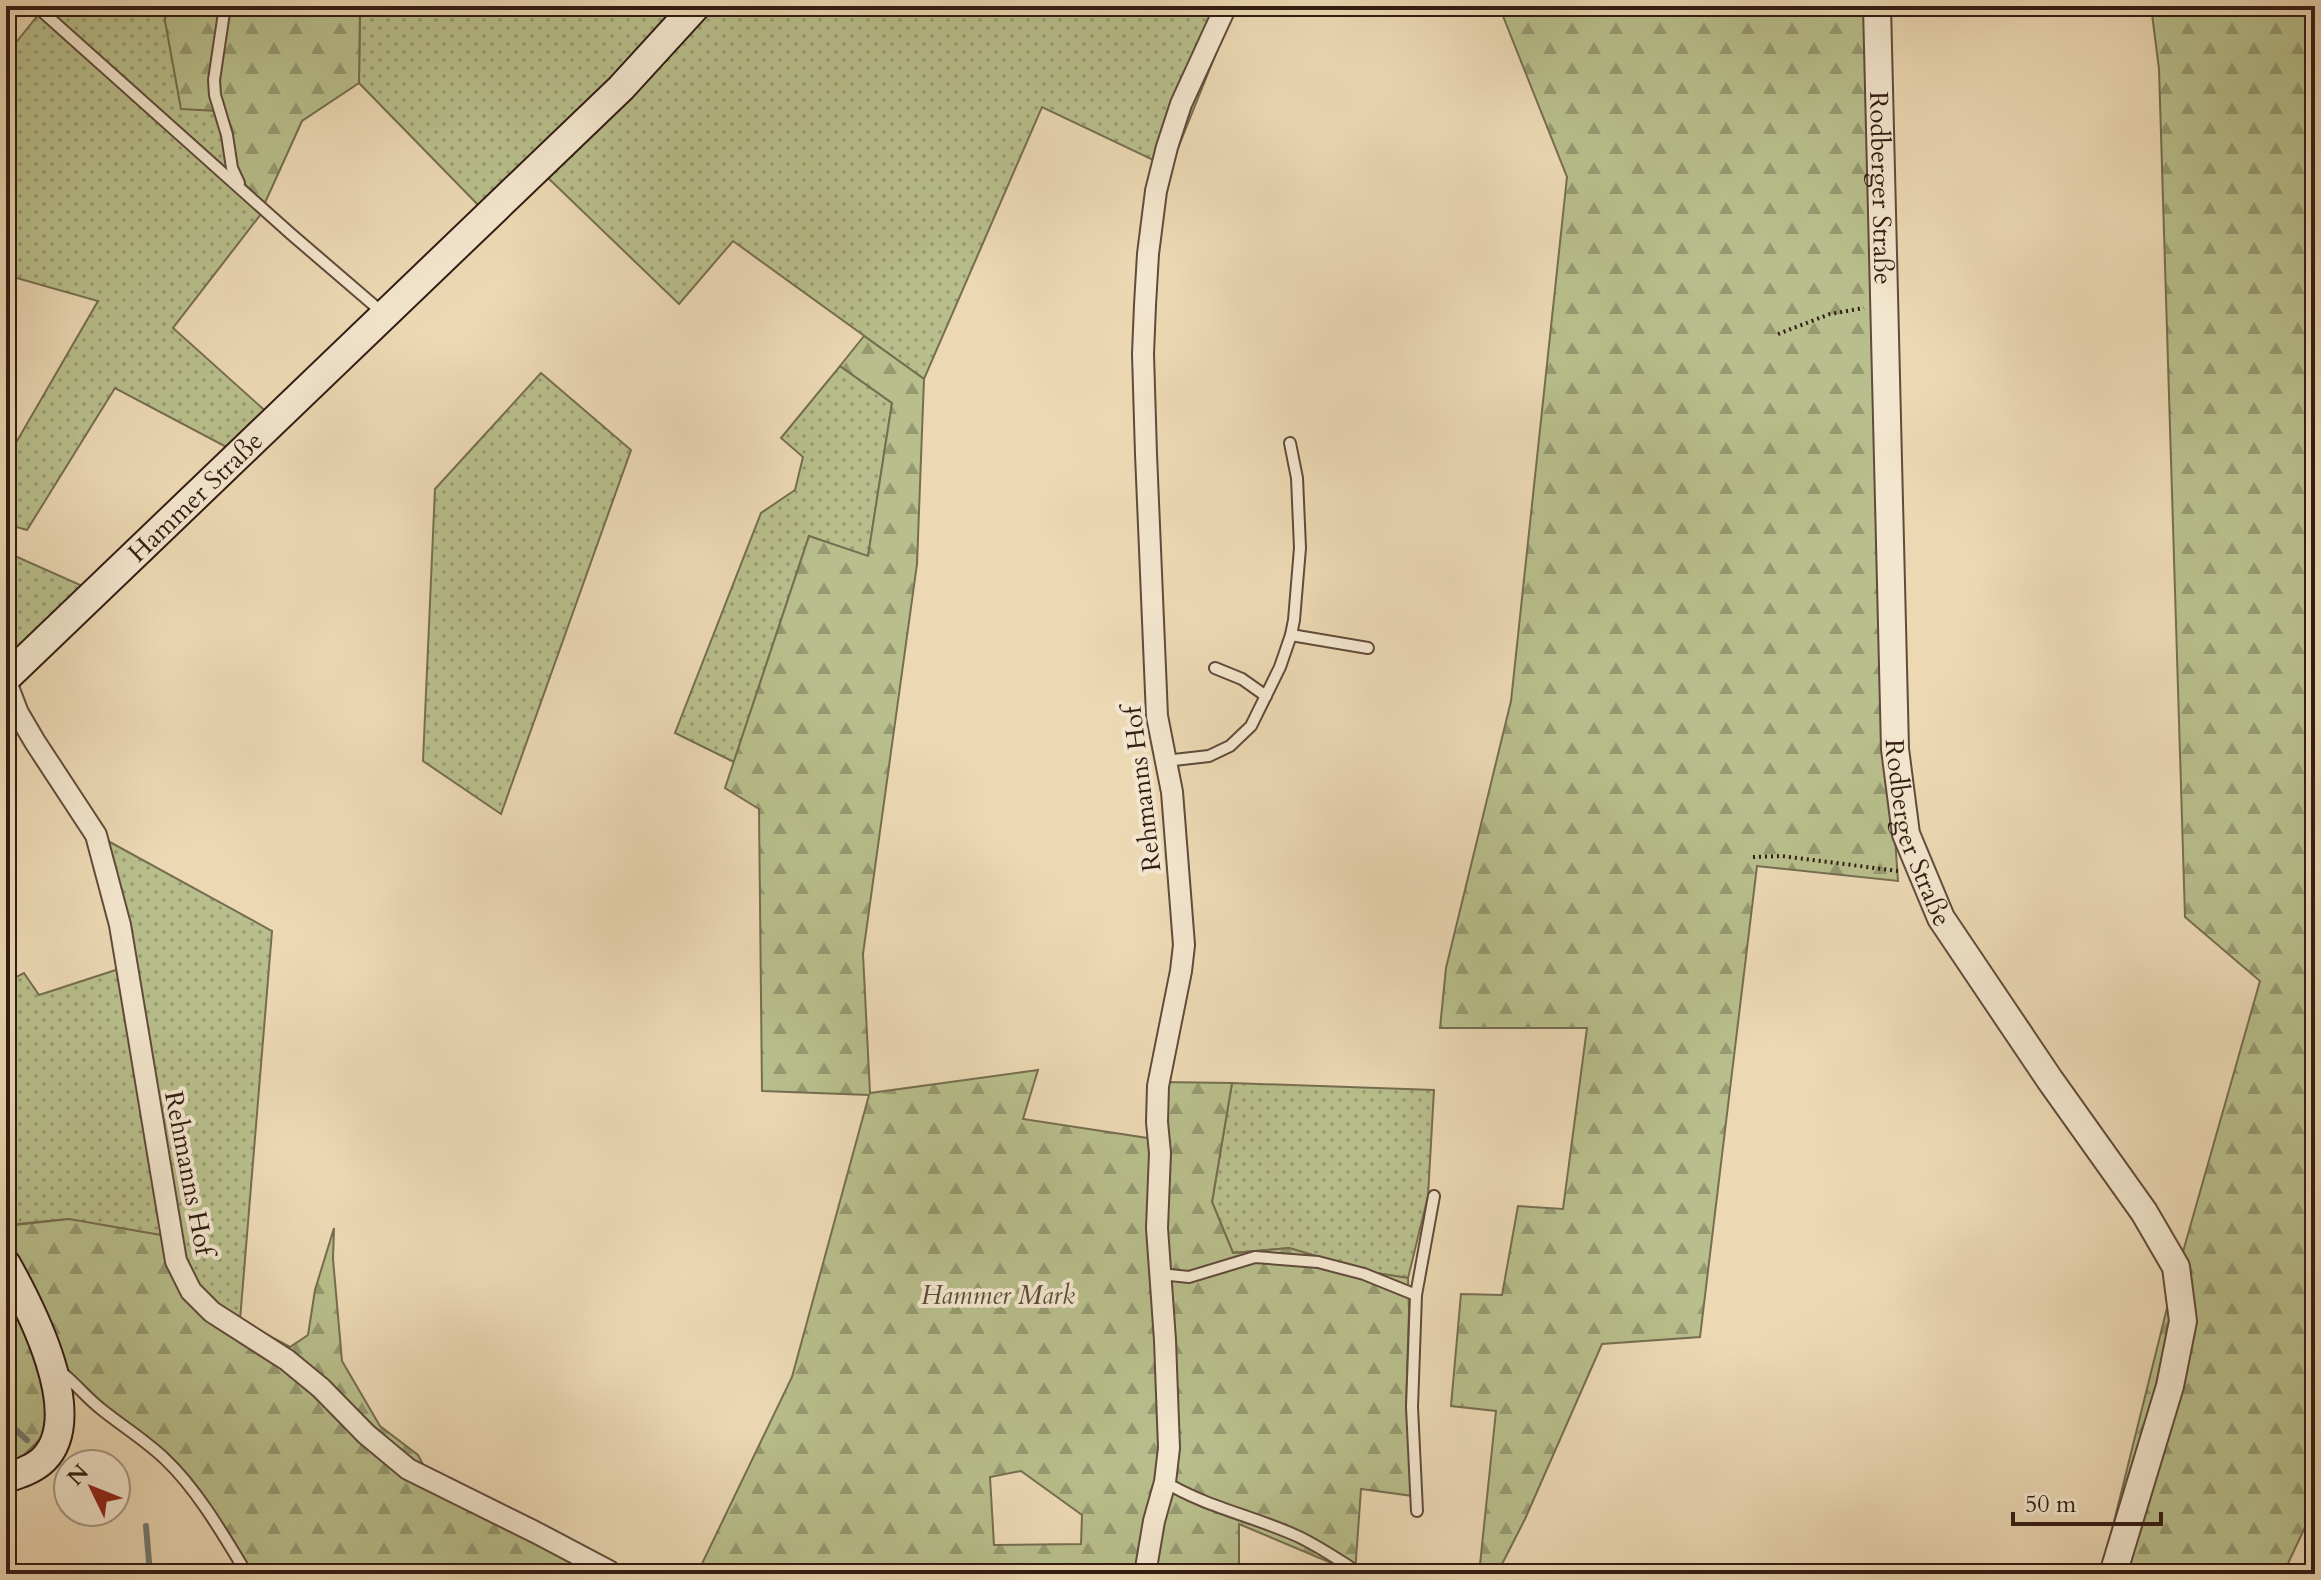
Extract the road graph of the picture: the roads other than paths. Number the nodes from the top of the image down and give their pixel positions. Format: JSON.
{"nodes":[{"id":1,"x":36,"y":6,"type":"edge"},
{"id":2,"x":225,"y":6,"type":"edge"},
{"id":3,"x":696,"y":6,"type":"edge"},
{"id":4,"x":1226,"y":6,"type":"edge"},
{"id":5,"x":1877,"y":6,"type":"edge"},
{"id":6,"x":247,"y":194,"type":"junction"},
{"id":7,"x":385,"y":314,"type":"junction"},
{"id":8,"x":1290,"y":443,"type":"dead end"},
{"id":9,"x":1291,"y":635,"type":"junction"},
{"id":10,"x":1368,"y":648,"type":"dead end"},
{"id":11,"x":1215,"y":668,"type":"dead end"},
{"id":12,"x":6,"y":680,"type":"edge"},
{"id":13,"x":1266,"y":696,"type":"junction"},
{"id":14,"x":1165,"y":761,"type":"junction"},
{"id":15,"x":1434,"y":1196,"type":"dead end"},
{"id":16,"x":6,"y":1264,"type":"edge"},
{"id":17,"x":1160,"y":1274,"type":"junction"},
{"id":18,"x":1416,"y":1295,"type":"junction"},
{"id":19,"x":51,"y":1365,"type":"junction"},
{"id":20,"x":6,"y":1478,"type":"edge"},
{"id":21,"x":1165,"y":1482,"type":"junction"},
{"id":22,"x":1417,"y":1511,"type":"dead end"},
{"id":23,"x":609,"y":1571,"type":"dead end"},
{"id":24,"x":247,"y":1574,"type":"edge"},
{"id":25,"x":1145,"y":1574,"type":"edge"},
{"id":26,"x":1361,"y":1574,"type":"edge"},
{"id":27,"x":2113,"y":1574,"type":"edge"}],
"edges":[{"from":1,"to":6,"type":"lane"},
{"from":2,"to":6,"type":"lane"},
{"from":3,"to":7,"type":"main road","name":"Hammer Straße"},
{"from":4,"to":14,"type":"street","name":"Rehmanns Hof"},
{"from":5,"to":27,"type":"street","name":"Rodberger Straße"},
{"from":6,"to":7,"type":"lane"},
{"from":7,"to":12,"type":"main road","name":"Hammer Straße"},
{"from":8,"to":9,"type":"lane"},
{"from":9,"to":10,"type":"lane"},
{"from":9,"to":13,"type":"lane"},
{"from":11,"to":13,"type":"lane"},
{"from":12,"to":23,"type":"street","name":"Rehmanns Hof"},
{"from":13,"to":14,"type":"lane"},
{"from":14,"to":17,"type":"street","name":"Rehmanns Hof"},
{"from":15,"to":18,"type":"lane"},
{"from":16,"to":19,"type":"main road"},
{"from":17,"to":18,"type":"lane"},
{"from":17,"to":21,"type":"street","name":"Rehmanns Hof"},
{"from":18,"to":22,"type":"lane"},
{"from":19,"to":20,"type":"main road"},
{"from":19,"to":24,"type":"lane"},
{"from":21,"to":25,"type":"street","name":"Rehmanns Hof"},
{"from":21,"to":26,"type":"lane"}]}
